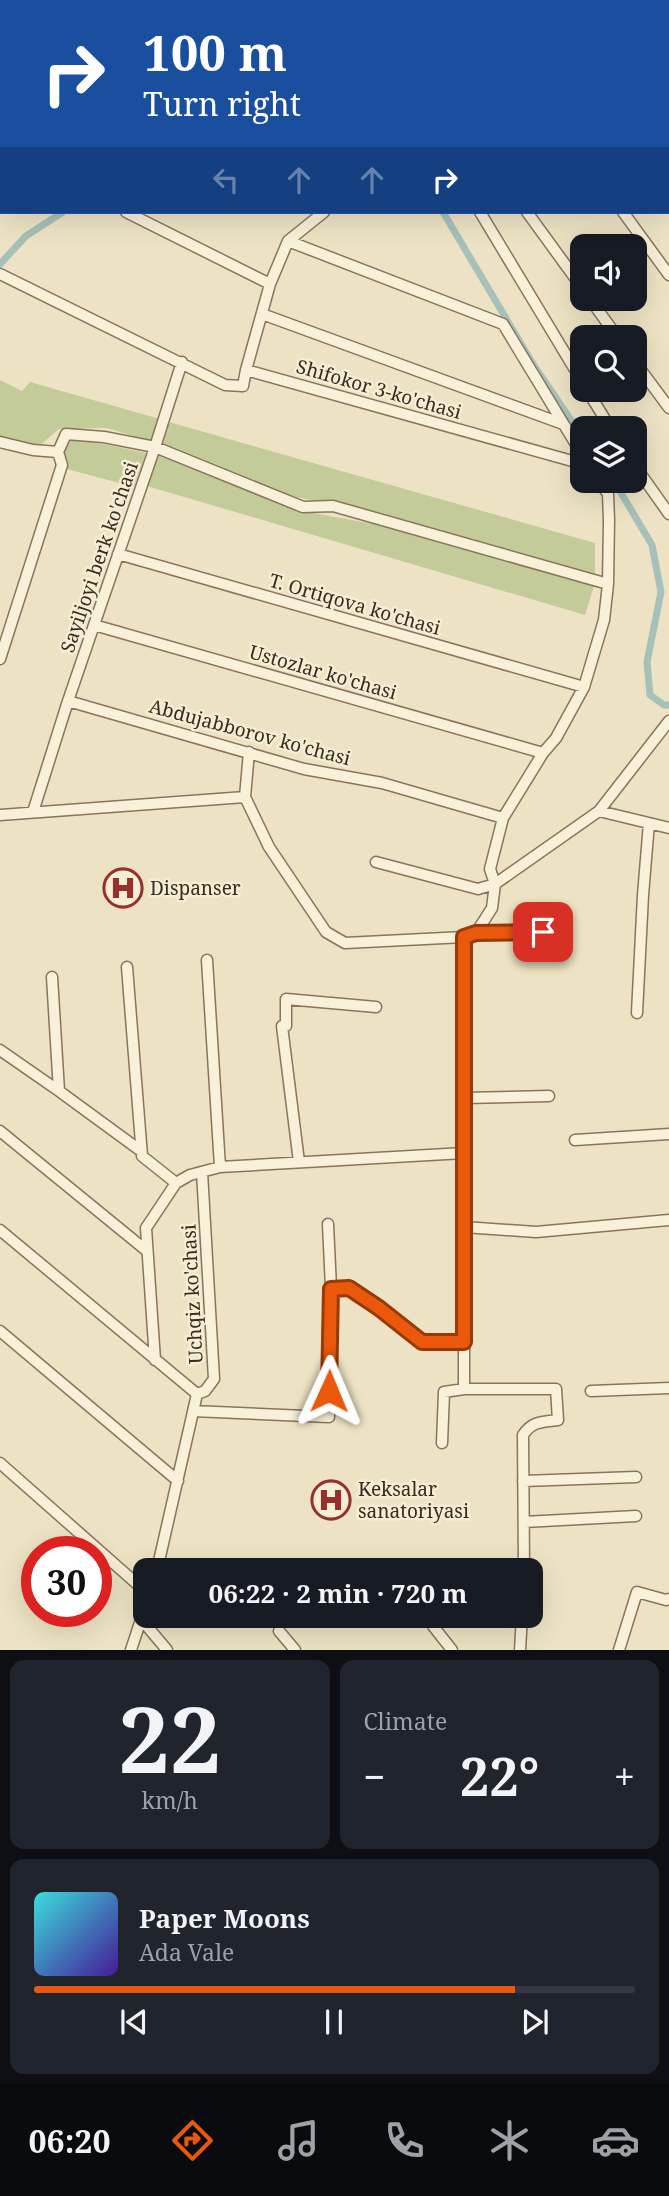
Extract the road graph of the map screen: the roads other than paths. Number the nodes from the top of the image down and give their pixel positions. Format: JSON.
{"nodes":[{"id":1,"x":131,"y":214,"type":"edge"},
{"id":2,"x":322,"y":214,"type":"edge"},
{"id":3,"x":481,"y":214,"type":"edge"},
{"id":4,"x":528,"y":214,"type":"edge"},
{"id":5,"x":624,"y":214,"type":"edge"},
{"id":6,"x":288,"y":241,"type":"junction"},
{"id":7,"x":570,"y":271,"type":"edge"},
{"id":8,"x":0,"y":274,"type":"edge"},
{"id":9,"x":669,"y":275,"type":"edge"},
{"id":10,"x":270,"y":284,"type":"junction"},
{"id":11,"x":262,"y":314,"type":"junction"},
{"id":12,"x":570,"y":361,"type":"edge"},
{"id":13,"x":182,"y":362,"type":"junction"},
{"id":14,"x":246,"y":370,"type":"junction"},
{"id":15,"x":647,"y":378,"type":"edge"},
{"id":16,"x":669,"y":408,"type":"edge"},
{"id":17,"x":563,"y":424,"type":"junction"},
{"id":18,"x":570,"y":435,"type":"edge"},
{"id":19,"x":0,"y":442,"type":"edge"},
{"id":20,"x":155,"y":447,"type":"junction"},
{"id":21,"x":58,"y":452,"type":"junction"},
{"id":22,"x":570,"y":460,"type":"edge"},
{"id":23,"x":647,"y":483,"type":"edge"},
{"id":24,"x":607,"y":493,"type":"edge"},
{"id":25,"x":669,"y":514,"type":"edge"},
{"id":26,"x":118,"y":554,"type":"junction"},
{"id":27,"x":608,"y":584,"type":"junction"},
{"id":28,"x":94,"y":625,"type":"junction"},
{"id":29,"x":0,"y":659,"type":"edge"},
{"id":30,"x":584,"y":688,"type":"junction"},
{"id":31,"x":68,"y":701,"type":"junction"},
{"id":32,"x":669,"y":721,"type":"edge"},
{"id":33,"x":249,"y":752,"type":"junction"},
{"id":34,"x":543,"y":753,"type":"junction"},
{"id":35,"x":245,"y":797,"type":"junction"},
{"id":36,"x":599,"y":811,"type":"junction"},
{"id":37,"x":33,"y":812,"type":"junction"},
{"id":38,"x":0,"y":815,"type":"edge"},
{"id":39,"x":503,"y":818,"type":"junction"},
{"id":40,"x":649,"y":823,"type":"junction"},
{"id":41,"x":669,"y":828,"type":"edge"},
{"id":42,"x":376,"y":862,"type":"dead end"},
{"id":43,"x":495,"y":884,"type":"junction"},
{"id":44,"x":543,"y":932,"type":"dead end"},
{"id":45,"x":476,"y":933,"type":"junction"},
{"id":46,"x":464,"y":937,"type":"junction"},
{"id":47,"x":207,"y":960,"type":"dead end"},
{"id":48,"x":127,"y":967,"type":"dead end"},
{"id":49,"x":52,"y":977,"type":"dead end"},
{"id":50,"x":376,"y":1007,"type":"dead end"},
{"id":51,"x":637,"y":1013,"type":"dead end"},
{"id":52,"x":0,"y":1050,"type":"edge"},
{"id":53,"x":58,"y":1091,"type":"junction"},
{"id":54,"x":549,"y":1096,"type":"dead end"},
{"id":55,"x":464,"y":1098,"type":"junction"},
{"id":56,"x":0,"y":1131,"type":"edge"},
{"id":57,"x":669,"y":1134,"type":"edge"},
{"id":58,"x":575,"y":1140,"type":"dead end"},
{"id":59,"x":141,"y":1151,"type":"junction"},
{"id":60,"x":464,"y":1153,"type":"junction"},
{"id":61,"x":299,"y":1162,"type":"junction"},
{"id":62,"x":220,"y":1167,"type":"junction"},
{"id":63,"x":202,"y":1172,"type":"junction"},
{"id":64,"x":176,"y":1183,"type":"junction"},
{"id":65,"x":669,"y":1220,"type":"edge"},
{"id":66,"x":328,"y":1224,"type":"dead end"},
{"id":67,"x":464,"y":1227,"type":"junction"},
{"id":68,"x":0,"y":1230,"type":"edge"},
{"id":69,"x":147,"y":1251,"type":"junction"},
{"id":70,"x":331,"y":1289,"type":"junction"},
{"id":71,"x":0,"y":1331,"type":"edge"},
{"id":72,"x":464,"y":1342,"type":"junction"},
{"id":73,"x":155,"y":1360,"type":"junction"},
{"id":74,"x":669,"y":1388,"type":"edge"},
{"id":75,"x":464,"y":1389,"type":"junction"},
{"id":76,"x":591,"y":1391,"type":"dead end"},
{"id":77,"x":197,"y":1394,"type":"junction"},
{"id":78,"x":193,"y":1410,"type":"junction"},
{"id":79,"x":442,"y":1443,"type":"dead end"},
{"id":80,"x":0,"y":1463,"type":"edge"},
{"id":81,"x":636,"y":1477,"type":"dead end"},
{"id":82,"x":178,"y":1481,"type":"junction"},
{"id":83,"x":523,"y":1481,"type":"junction"},
{"id":84,"x":636,"y":1516,"type":"dead end"},
{"id":85,"x":524,"y":1522,"type":"junction"},
{"id":86,"x":160,"y":1558,"type":"edge"},
{"id":87,"x":524,"y":1558,"type":"edge"},
{"id":88,"x":133,"y":1580,"type":"edge"},
{"id":89,"x":668,"y":1602,"type":"edge"},
{"id":90,"x":138,"y":1628,"type":"edge"},
{"id":91,"x":149,"y":1628,"type":"edge"},
{"id":92,"x":435,"y":1628,"type":"edge"},
{"id":93,"x":521,"y":1628,"type":"edge"},
{"id":94,"x":279,"y":1631,"type":"dead end"},
{"id":95,"x":131,"y":1650,"type":"edge"},
{"id":96,"x":167,"y":1650,"type":"edge"},
{"id":97,"x":295,"y":1650,"type":"edge"},
{"id":98,"x":452,"y":1650,"type":"edge"},
{"id":99,"x":520,"y":1650,"type":"edge"},
{"id":100,"x":619,"y":1650,"type":"edge"}],
"edges":[{"from":1,"to":10,"type":"street"},
{"from":2,"to":6,"type":"street"},
{"from":3,"to":12,"type":"street"},
{"from":4,"to":7,"type":"street"},
{"from":5,"to":9,"type":"street"},
{"from":6,"to":10,"type":"street"},
{"from":6,"to":17,"type":"street"},
{"from":8,"to":13,"type":"street"},
{"from":10,"to":11,"type":"street"},
{"from":11,"to":14,"type":"street"},
{"from":11,"to":17,"type":"street"},
{"from":13,"to":14,"type":"street"},
{"from":13,"to":20,"type":"street"},
{"from":14,"to":22,"type":"street","name":"Shifokor 3-ko'chasi"},
{"from":15,"to":16,"type":"street"},
{"from":17,"to":18,"type":"street"},
{"from":19,"to":21,"type":"street"},
{"from":20,"to":21,"type":"street"},
{"from":20,"to":26,"type":"street","name":"Sayiljoyi berk ko'chasi"},
{"from":20,"to":27,"type":"street","name":"Sayiljoyi berk ko'chasi"},
{"from":21,"to":29,"type":"street"},
{"from":23,"to":25,"type":"street"},
{"from":24,"to":27,"type":"street"},
{"from":26,"to":28,"type":"street","name":"Sayiljoyi berk ko'chasi"},
{"from":26,"to":30,"type":"street","name":"T. Ortiqova ko'chasi"},
{"from":27,"to":30,"type":"street"},
{"from":28,"to":31,"type":"street","name":"Sayiljoyi berk ko'chasi"},
{"from":28,"to":34,"type":"street","name":"Ustozlar ko'chasi"},
{"from":30,"to":34,"type":"street"},
{"from":31,"to":33,"type":"street","name":"Abdujabborov ko'chasi"},
{"from":31,"to":37,"type":"street","name":"Sayiljoyi berk ko'chasi"},
{"from":32,"to":36,"type":"street"},
{"from":33,"to":35,"type":"street"},
{"from":33,"to":39,"type":"street","name":"Abdujabborov ko'chasi"},
{"from":34,"to":39,"type":"street"},
{"from":35,"to":37,"type":"street"},
{"from":35,"to":46,"type":"street"},
{"from":36,"to":40,"type":"street"},
{"from":36,"to":43,"type":"street"},
{"from":37,"to":38,"type":"street"},
{"from":39,"to":43,"type":"street"},
{"from":40,"to":41,"type":"street"},
{"from":40,"to":51,"type":"street"},
{"from":42,"to":43,"type":"street"},
{"from":43,"to":45,"type":"street"},
{"from":44,"to":45,"type":"street"},
{"from":45,"to":46,"type":"street"},
{"from":46,"to":55,"type":"street"},
{"from":47,"to":62,"type":"street"},
{"from":48,"to":59,"type":"street"},
{"from":49,"to":53,"type":"street"},
{"from":50,"to":61,"type":"street"},
{"from":52,"to":53,"type":"street"},
{"from":53,"to":59,"type":"street"},
{"from":54,"to":55,"type":"street"},
{"from":55,"to":60,"type":"street"},
{"from":56,"to":69,"type":"street"},
{"from":57,"to":58,"type":"street"},
{"from":59,"to":64,"type":"street"},
{"from":60,"to":61,"type":"street"},
{"from":60,"to":67,"type":"street"},
{"from":61,"to":62,"type":"street"},
{"from":62,"to":63,"type":"street"},
{"from":63,"to":64,"type":"street"},
{"from":63,"to":77,"type":"street","name":"Uchqiz ko'chasi"},
{"from":64,"to":69,"type":"street"},
{"from":65,"to":67,"type":"street"},
{"from":66,"to":70,"type":"street"},
{"from":67,"to":72,"type":"street"},
{"from":68,"to":73,"type":"street"},
{"from":69,"to":73,"type":"street"},
{"from":70,"to":72,"type":"street"},
{"from":70,"to":78,"type":"street"},
{"from":71,"to":82,"type":"street"},
{"from":72,"to":75,"type":"street"},
{"from":73,"to":77,"type":"street"},
{"from":74,"to":76,"type":"street"},
{"from":75,"to":79,"type":"street"},
{"from":75,"to":83,"type":"street"},
{"from":77,"to":78,"type":"street","name":"Uchqiz ko'chasi"},
{"from":78,"to":82,"type":"street","name":"Uchqiz ko'chasi"},
{"from":80,"to":88,"type":"street"},
{"from":81,"to":83,"type":"street"},
{"from":82,"to":86,"type":"street","name":"Uchqiz ko'chasi"},
{"from":83,"to":85,"type":"street"},
{"from":84,"to":85,"type":"street"},
{"from":85,"to":87,"type":"street"},
{"from":89,"to":100,"type":"street"},
{"from":90,"to":95,"type":"street"},
{"from":91,"to":96,"type":"street"},
{"from":92,"to":98,"type":"street"},
{"from":93,"to":99,"type":"street"},
{"from":94,"to":97,"type":"street"}]}
